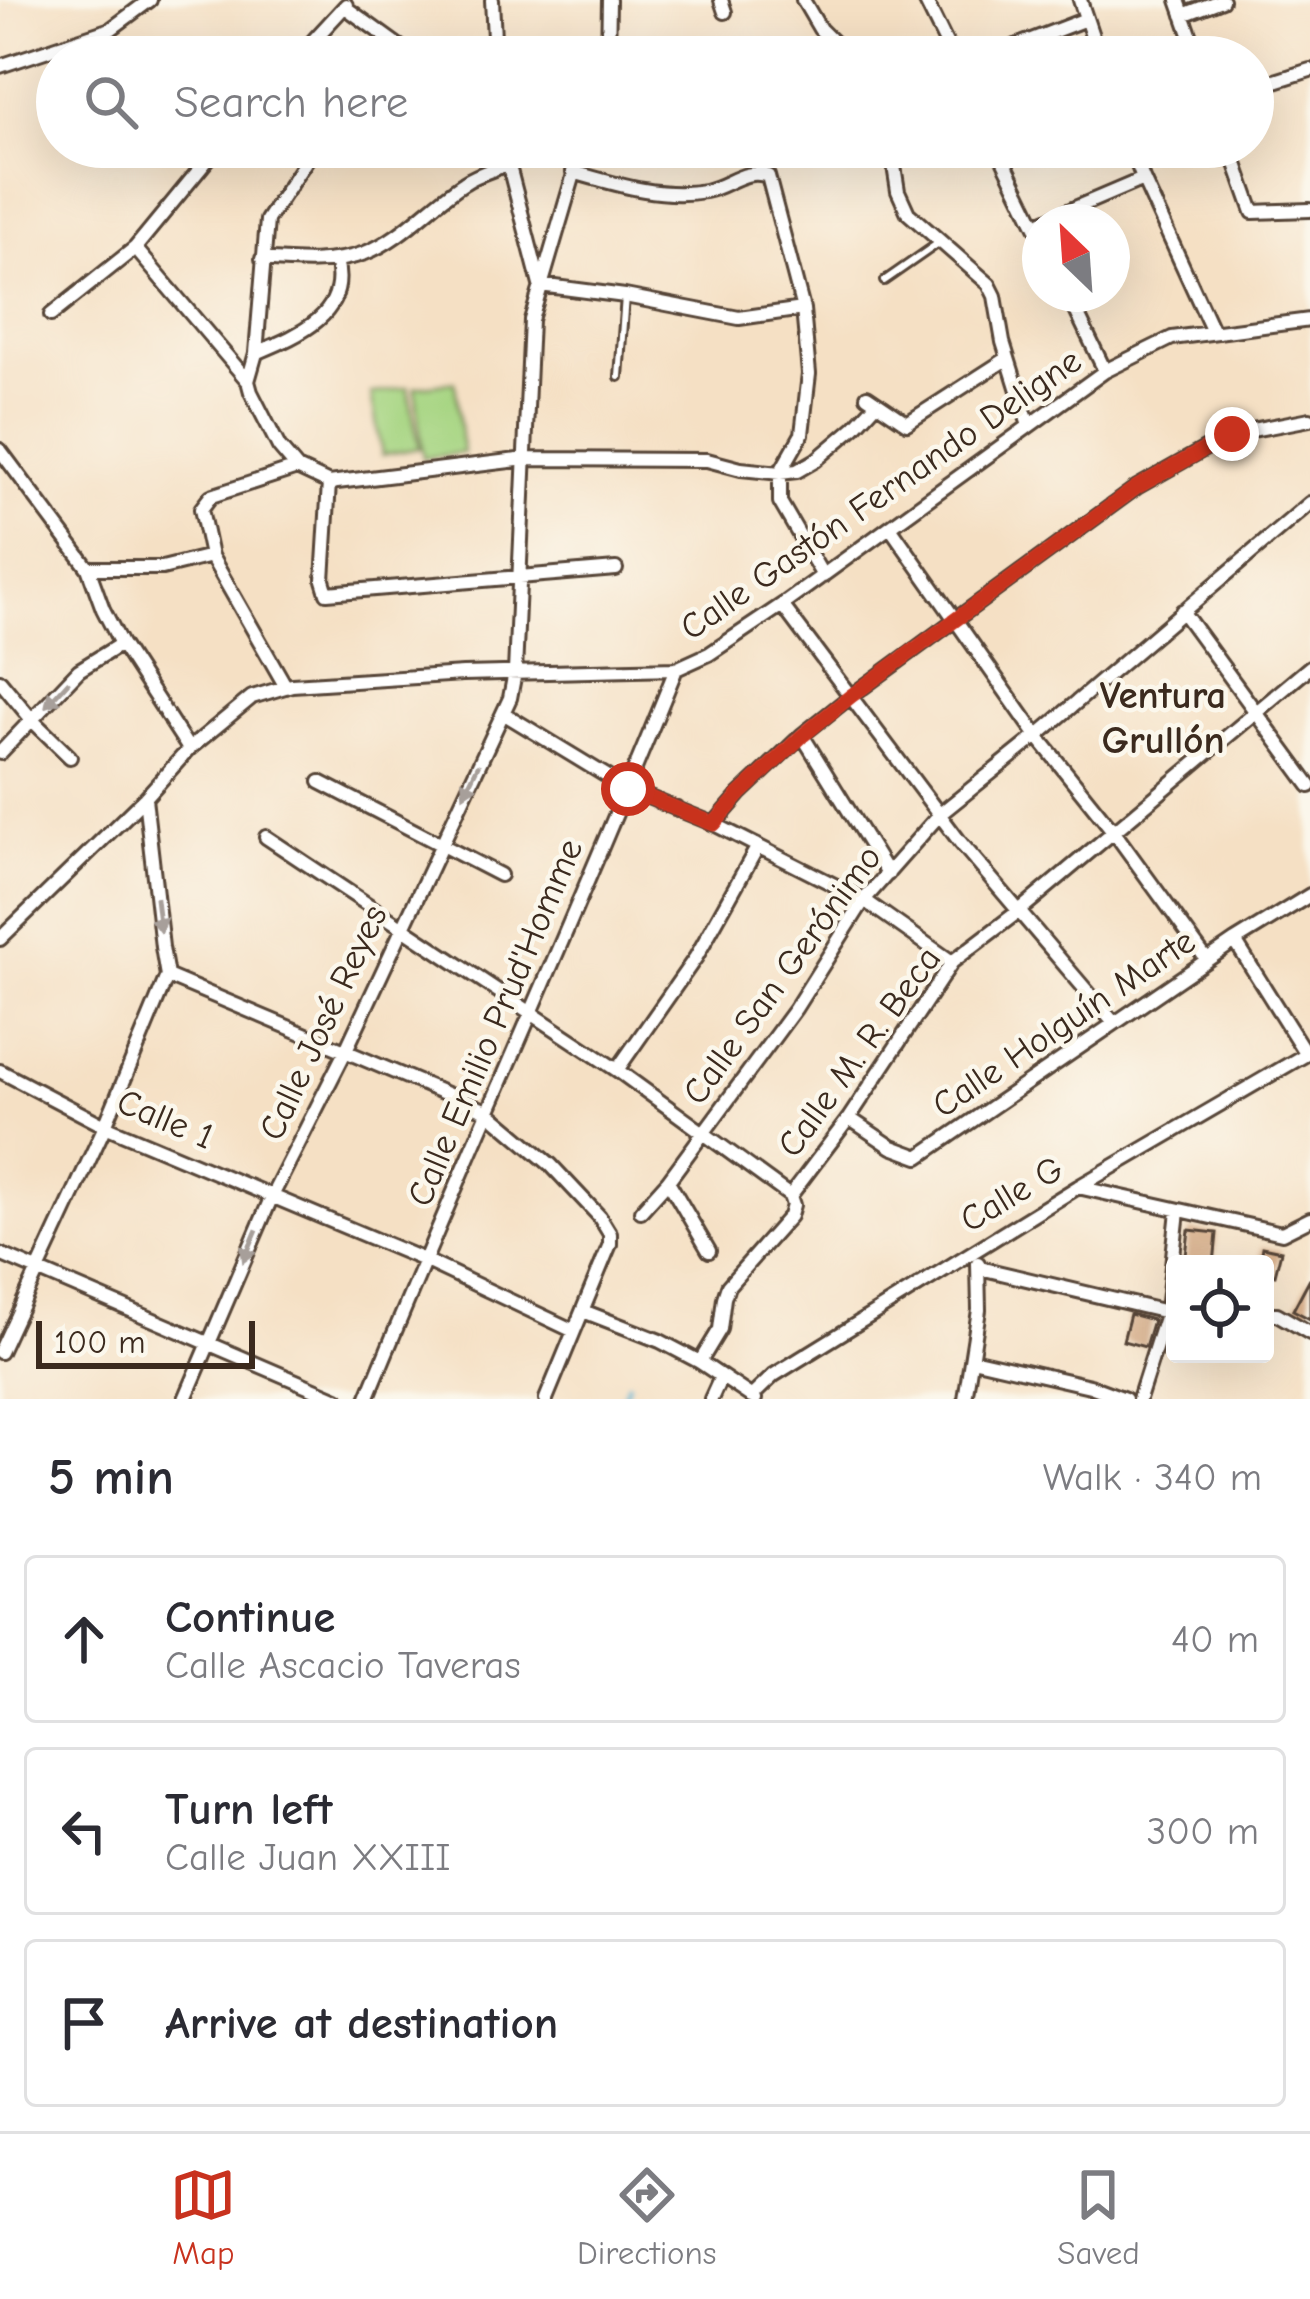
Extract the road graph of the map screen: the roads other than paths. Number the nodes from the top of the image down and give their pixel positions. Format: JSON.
{"nodes":[{"id":1,"x":151,"y":0,"type":"edge"},
{"id":2,"x":492,"y":0,"type":"edge"},
{"id":3,"x":609,"y":0,"type":"edge"},
{"id":4,"x":803,"y":0,"type":"edge"},
{"id":5,"x":926,"y":0,"type":"edge"},
{"id":6,"x":1080,"y":0,"type":"edge"},
{"id":7,"x":1178,"y":0,"type":"edge"},
{"id":8,"x":1222,"y":0,"type":"edge"},
{"id":9,"x":346,"y":4,"type":"edge"},
{"id":10,"x":1184,"y":15,"type":"junction"},
{"id":11,"x":1086,"y":20,"type":"junction"},
{"id":12,"x":90,"y":36,"type":"edge"},
{"id":13,"x":317,"y":36,"type":"edge"},
{"id":14,"x":386,"y":36,"type":"edge"},
{"id":15,"x":494,"y":36,"type":"edge"},
{"id":16,"x":608,"y":36,"type":"edge"},
{"id":17,"x":827,"y":36,"type":"edge"},
{"id":18,"x":943,"y":36,"type":"edge"},
{"id":19,"x":1043,"y":36,"type":"edge"},
{"id":20,"x":1092,"y":36,"type":"edge"},
{"id":21,"x":1191,"y":36,"type":"edge"},
{"id":22,"x":36,"y":54,"type":"edge"},
{"id":23,"x":0,"y":66,"type":"edge"},
{"id":24,"x":1310,"y":70,"type":"edge"},
{"id":25,"x":1274,"y":81,"type":"edge"},
{"id":26,"x":201,"y":168,"type":"edge"},
{"id":27,"x":301,"y":168,"type":"edge"},
{"id":28,"x":497,"y":168,"type":"edge"},
{"id":29,"x":508,"y":168,"type":"edge"},
{"id":30,"x":574,"y":168,"type":"edge"},
{"id":31,"x":760,"y":168,"type":"edge"},
{"id":32,"x":895,"y":168,"type":"edge"},
{"id":33,"x":1008,"y":168,"type":"edge"},
{"id":34,"x":1138,"y":168,"type":"edge"},
{"id":35,"x":1237,"y":168,"type":"edge"},
{"id":36,"x":573,"y":172,"type":"junction"},
{"id":37,"x":761,"y":173,"type":"junction"},
{"id":38,"x":1142,"y":179,"type":"junction"},
{"id":39,"x":1027,"y":204,"type":"edge"},
{"id":40,"x":1087,"y":204,"type":"edge"},
{"id":41,"x":1310,"y":211,"type":"edge"},
{"id":42,"x":940,"y":242,"type":"junction"},
{"id":43,"x":135,"y":248,"type":"junction"},
{"id":44,"x":262,"y":260,"type":"junction"},
{"id":45,"x":336,"y":260,"type":"junction"},
{"id":46,"x":884,"y":281,"type":"dead end"},
{"id":47,"x":540,"y":285,"type":"junction"},
{"id":48,"x":626,"y":296,"type":"junction"},
{"id":49,"x":803,"y":309,"type":"junction"},
{"id":50,"x":1077,"y":312,"type":"edge"},
{"id":51,"x":51,"y":315,"type":"dead end"},
{"id":52,"x":1310,"y":320,"type":"edge"},
{"id":53,"x":1214,"y":332,"type":"junction"},
{"id":54,"x":256,"y":353,"type":"junction"},
{"id":55,"x":1008,"y":358,"type":"junction"},
{"id":56,"x":1105,"y":371,"type":"junction"},
{"id":57,"x":619,"y":377,"type":"dead end"},
{"id":58,"x":248,"y":382,"type":"junction"},
{"id":59,"x":1310,"y":419,"type":"edge"},
{"id":60,"x":1028,"y":426,"type":"junction"},
{"id":61,"x":0,"y":450,"type":"edge"},
{"id":62,"x":526,"y":459,"type":"junction"},
{"id":63,"x":297,"y":468,"type":"junction"},
{"id":64,"x":780,"y":473,"type":"junction"},
{"id":65,"x":329,"y":483,"type":"junction"},
{"id":66,"x":1310,"y":503,"type":"edge"},
{"id":67,"x":890,"y":527,"type":"junction"},
{"id":68,"x":211,"y":556,"type":"junction"},
{"id":69,"x":88,"y":568,"type":"junction"},
{"id":70,"x":616,"y":569,"type":"dead end"},
{"id":71,"x":823,"y":576,"type":"junction"},
{"id":72,"x":519,"y":578,"type":"junction"},
{"id":73,"x":782,"y":605,"type":"junction"},
{"id":74,"x":1182,"y":611,"type":"junction"},
{"id":75,"x":956,"y":621,"type":"junction"},
{"id":76,"x":121,"y":644,"type":"junction"},
{"id":77,"x":1310,"y":667,"type":"edge"},
{"id":78,"x":676,"y":669,"type":"junction"},
{"id":79,"x":515,"y":672,"type":"junction"},
{"id":80,"x":0,"y":681,"type":"edge"},
{"id":81,"x":286,"y":687,"type":"junction"},
{"id":82,"x":851,"y":696,"type":"junction"},
{"id":83,"x":1256,"y":712,"type":"junction"},
{"id":84,"x":503,"y":713,"type":"junction"},
{"id":85,"x":33,"y":721,"type":"junction"},
{"id":86,"x":802,"y":736,"type":"junction"},
{"id":87,"x":1037,"y":736,"type":"junction"},
{"id":88,"x":189,"y":749,"type":"junction"},
{"id":89,"x":0,"y":753,"type":"edge"},
{"id":90,"x":70,"y":757,"type":"dead end"},
{"id":91,"x":320,"y":782,"type":"dead end"},
{"id":92,"x":1310,"y":786,"type":"edge"},
{"id":93,"x":628,"y":789,"type":"junction"},
{"id":94,"x":145,"y":798,"type":"junction"},
{"id":95,"x":940,"y":814,"type":"junction"},
{"id":96,"x":714,"y":824,"type":"junction"},
{"id":97,"x":1114,"y":832,"type":"junction"},
{"id":98,"x":266,"y":836,"type":"dead end"},
{"id":99,"x":440,"y":845,"type":"junction"},
{"id":100,"x":758,"y":846,"type":"junction"},
{"id":101,"x":888,"y":874,"type":"junction"},
{"id":102,"x":500,"y":875,"type":"dead end"},
{"id":103,"x":1310,"y":895,"type":"edge"},
{"id":104,"x":864,"y":900,"type":"junction"},
{"id":105,"x":1019,"y":911,"type":"junction"},
{"id":106,"x":402,"y":926,"type":"junction"},
{"id":107,"x":0,"y":939,"type":"edge"},
{"id":108,"x":1235,"y":940,"type":"junction"},
{"id":109,"x":1207,"y":960,"type":"junction"},
{"id":110,"x":952,"y":962,"type":"junction"},
{"id":111,"x":167,"y":976,"type":"junction"},
{"id":112,"x":531,"y":1014,"type":"junction"},
{"id":113,"x":1114,"y":1024,"type":"junction"},
{"id":114,"x":346,"y":1050,"type":"junction"},
{"id":115,"x":1308,"y":1053,"type":"edge"},
{"id":116,"x":617,"y":1070,"type":"junction"},
{"id":117,"x":0,"y":1071,"type":"edge"},
{"id":118,"x":487,"y":1111,"type":"junction"},
{"id":119,"x":849,"y":1118,"type":"junction"},
{"id":120,"x":105,"y":1126,"type":"junction"},
{"id":121,"x":704,"y":1132,"type":"junction"},
{"id":122,"x":668,"y":1180,"type":"junction"},
{"id":123,"x":1078,"y":1187,"type":"junction"},
{"id":124,"x":272,"y":1196,"type":"junction"},
{"id":125,"x":790,"y":1196,"type":"junction"},
{"id":126,"x":640,"y":1211,"type":"dead end"},
{"id":127,"x":1178,"y":1211,"type":"junction"},
{"id":128,"x":1310,"y":1219,"type":"edge"},
{"id":129,"x":974,"y":1250,"type":"junction"},
{"id":130,"x":710,"y":1251,"type":"dead end"},
{"id":131,"x":0,"y":1255,"type":"edge"},
{"id":132,"x":1175,"y":1255,"type":"edge"},
{"id":133,"x":424,"y":1260,"type":"junction"},
{"id":134,"x":980,"y":1268,"type":"junction"},
{"id":135,"x":38,"y":1270,"type":"junction"},
{"id":136,"x":583,"y":1311,"type":"junction"},
{"id":137,"x":1166,"y":1311,"type":"edge"},
{"id":138,"x":1274,"y":1314,"type":"edge"},
{"id":139,"x":1166,"y":1326,"type":"edge"},
{"id":140,"x":574,"y":1331,"type":"junction"},
{"id":141,"x":1310,"y":1333,"type":"edge"},
{"id":142,"x":208,"y":1346,"type":"junction"},
{"id":143,"x":0,"y":1352,"type":"edge"},
{"id":144,"x":972,"y":1359,"type":"junction"},
{"id":145,"x":700,"y":1362,"type":"junction"},
{"id":146,"x":721,"y":1378,"type":"junction"},
{"id":147,"x":753,"y":1398,"type":"edge"},
{"id":148,"x":185,"y":1399,"type":"edge"},
{"id":149,"x":338,"y":1399,"type":"edge"},
{"id":150,"x":367,"y":1399,"type":"edge"},
{"id":151,"x":546,"y":1399,"type":"edge"},
{"id":152,"x":711,"y":1399,"type":"edge"},
{"id":153,"x":965,"y":1399,"type":"edge"},
{"id":154,"x":1125,"y":1399,"type":"edge"},
{"id":155,"x":1139,"y":1399,"type":"edge"}],
"edges":[{"from":1,"to":12,"type":"street"},
{"from":2,"to":15,"type":"street"},
{"from":3,"to":16,"type":"street"},
{"from":4,"to":17,"type":"street"},
{"from":5,"to":18,"type":"street"},
{"from":6,"to":11,"type":"street"},
{"from":7,"to":10,"type":"street"},
{"from":8,"to":10,"type":"street"},
{"from":9,"to":13,"type":"street"},
{"from":9,"to":14,"type":"street"},
{"from":10,"to":21,"type":"street"},
{"from":11,"to":19,"type":"street"},
{"from":11,"to":20,"type":"street"},
{"from":22,"to":23,"type":"street"},
{"from":24,"to":25,"type":"street"},
{"from":26,"to":43,"type":"street"},
{"from":27,"to":44,"type":"street"},
{"from":28,"to":45,"type":"street"},
{"from":29,"to":47,"type":"street"},
{"from":30,"to":36,"type":"street","name":"Calle José Reyes"},
{"from":31,"to":37,"type":"street"},
{"from":32,"to":42,"type":"street"},
{"from":33,"to":39,"type":"street"},
{"from":34,"to":38,"type":"street"},
{"from":35,"to":41,"type":"street"},
{"from":36,"to":37,"type":"street"},
{"from":36,"to":47,"type":"street","name":"Calle José Reyes"},
{"from":37,"to":49,"type":"street"},
{"from":38,"to":40,"type":"street"},
{"from":38,"to":53,"type":"street"},
{"from":42,"to":46,"type":"lane"},
{"from":42,"to":55,"type":"street"},
{"from":43,"to":51,"type":"street"},
{"from":43,"to":58,"type":"street"},
{"from":44,"to":45,"type":"street"},
{"from":44,"to":54,"type":"street"},
{"from":45,"to":54,"type":"street"},
{"from":47,"to":48,"type":"street"},
{"from":47,"to":62,"type":"street","name":"Calle José Reyes"},
{"from":48,"to":49,"type":"street"},
{"from":48,"to":57,"type":"lane"},
{"from":49,"to":64,"type":"street"},
{"from":50,"to":56,"type":"street"},
{"from":52,"to":53,"type":"street","name":"Calle Gastón Fernando Deligne"},
{"from":53,"to":56,"type":"street","name":"Calle Gastón Fernando Deligne"},
{"from":54,"to":58,"type":"street"},
{"from":55,"to":60,"type":"street"},
{"from":55,"to":64,"type":"street"},
{"from":56,"to":60,"type":"street","name":"Calle Gastón Fernando Deligne"},
{"from":58,"to":63,"type":"street"},
{"from":59,"to":75,"type":"street"},
{"from":60,"to":67,"type":"street","name":"Calle Gastón Fernando Deligne"},
{"from":61,"to":69,"type":"street"},
{"from":62,"to":64,"type":"street"},
{"from":62,"to":65,"type":"street"},
{"from":62,"to":72,"type":"street","name":"Calle José Reyes"},
{"from":63,"to":65,"type":"street"},
{"from":63,"to":68,"type":"street"},
{"from":64,"to":71,"type":"street"},
{"from":65,"to":72,"type":"street"},
{"from":66,"to":74,"type":"street","name":"Calle San Gerónimo"},
{"from":67,"to":71,"type":"street","name":"Calle Gastón Fernando Deligne"},
{"from":67,"to":75,"type":"street"},
{"from":68,"to":69,"type":"street"},
{"from":68,"to":81,"type":"street"},
{"from":69,"to":76,"type":"street"},
{"from":70,"to":72,"type":"street"},
{"from":71,"to":73,"type":"street","name":"Calle Gastón Fernando Deligne"},
{"from":72,"to":79,"type":"street","name":"Calle José Reyes"},
{"from":73,"to":78,"type":"street","name":"Calle Gastón Fernando Deligne"},
{"from":73,"to":82,"type":"street"},
{"from":74,"to":83,"type":"street"},
{"from":74,"to":87,"type":"street","name":"Calle San Gerónimo"},
{"from":75,"to":82,"type":"street"},
{"from":75,"to":87,"type":"street"},
{"from":76,"to":85,"type":"street","one_way":true},
{"from":76,"to":88,"type":"street"},
{"from":77,"to":83,"type":"street","name":"Calle M. R. Beca"},
{"from":78,"to":79,"type":"street","name":"Calle Gastón Fernando Deligne"},
{"from":78,"to":93,"type":"street","name":"Calle Emilio Prud'Homme"},
{"from":79,"to":81,"type":"street","name":"Calle Gastón Fernando Deligne"},
{"from":79,"to":84,"type":"street","name":"Calle José Reyes"},
{"from":80,"to":85,"type":"street"},
{"from":81,"to":88,"type":"street","name":"Calle Gastón Fernando Deligne"},
{"from":82,"to":86,"type":"street"},
{"from":82,"to":95,"type":"street"},
{"from":83,"to":92,"type":"street"},
{"from":83,"to":97,"type":"street","name":"Calle M. R. Beca"},
{"from":84,"to":93,"type":"street"},
{"from":84,"to":99,"type":"street","name":"Calle José Reyes","one_way":true},
{"from":85,"to":89,"type":"street"},
{"from":85,"to":90,"type":"street"},
{"from":86,"to":96,"type":"street"},
{"from":86,"to":101,"type":"street"},
{"from":87,"to":95,"type":"street","name":"Calle San Gerónimo"},
{"from":87,"to":97,"type":"street"},
{"from":88,"to":94,"type":"street","name":"Calle Gastón Fernando Deligne"},
{"from":91,"to":99,"type":"street"},
{"from":93,"to":96,"type":"street"},
{"from":93,"to":112,"type":"street","name":"Calle Emilio Prud'Homme"},
{"from":94,"to":107,"type":"street","name":"Calle Gastón Fernando Deligne"},
{"from":94,"to":111,"type":"street","one_way":true},
{"from":95,"to":101,"type":"street","name":"Calle San Gerónimo"},
{"from":95,"to":105,"type":"street"},
{"from":96,"to":100,"type":"street"},
{"from":97,"to":105,"type":"street","name":"Calle M. R. Beca"},
{"from":97,"to":109,"type":"street"},
{"from":98,"to":106,"type":"street"},
{"from":99,"to":102,"type":"street"},
{"from":99,"to":106,"type":"street","name":"Calle José Reyes"},
{"from":100,"to":104,"type":"street"},
{"from":100,"to":116,"type":"street"},
{"from":101,"to":104,"type":"street","name":"Calle San Gerónimo"},
{"from":103,"to":108,"type":"street","name":"Calle Holguín Marte"},
{"from":104,"to":110,"type":"street"},
{"from":104,"to":121,"type":"street","name":"Calle San Gerónimo"},
{"from":105,"to":110,"type":"street","name":"Calle M. R. Beca"},
{"from":105,"to":113,"type":"street"},
{"from":106,"to":112,"type":"street"},
{"from":106,"to":114,"type":"street","name":"Calle José Reyes"},
{"from":108,"to":109,"type":"street","name":"Calle Holguín Marte"},
{"from":108,"to":115,"type":"street"},
{"from":109,"to":113,"type":"street","name":"Calle Holguín Marte"},
{"from":110,"to":119,"type":"street","name":"Calle M. R. Beca"},
{"from":111,"to":114,"type":"street"},
{"from":111,"to":120,"type":"street"},
{"from":112,"to":116,"type":"street"},
{"from":112,"to":118,"type":"street","name":"Calle Emilio Prud'Homme"},
{"from":113,"to":119,"type":"street","name":"Calle Holguín Marte"},
{"from":114,"to":118,"type":"street"},
{"from":114,"to":124,"type":"street","name":"Calle José Reyes"},
{"from":115,"to":123,"type":"street","name":"Calle G"},
{"from":116,"to":121,"type":"street"},
{"from":117,"to":120,"type":"street","name":"Calle 1"},
{"from":118,"to":133,"type":"street","name":"Calle Emilio Prud'Homme"},
{"from":118,"to":136,"type":"street"},
{"from":119,"to":125,"type":"street","name":"Calle M. R. Beca"},
{"from":120,"to":124,"type":"street","name":"Calle 1"},
{"from":120,"to":135,"type":"street"},
{"from":121,"to":122,"type":"street","name":"Calle San Gerónimo"},
{"from":121,"to":125,"type":"street"},
{"from":122,"to":126,"type":"street","name":"Calle San Gerónimo"},
{"from":122,"to":130,"type":"street"},
{"from":123,"to":127,"type":"street"},
{"from":123,"to":129,"type":"street","name":"Calle G"},
{"from":124,"to":133,"type":"street","name":"Calle 1"},
{"from":124,"to":142,"type":"street","name":"Calle José Reyes","one_way":true},
{"from":125,"to":145,"type":"street","name":"Calle M. R. Beca"},
{"from":127,"to":128,"type":"street"},
{"from":127,"to":132,"type":"street"},
{"from":129,"to":134,"type":"street"},
{"from":129,"to":147,"type":"street","name":"Calle G"},
{"from":131,"to":135,"type":"street"},
{"from":133,"to":140,"type":"street","name":"Calle 1"},
{"from":133,"to":150,"type":"street","name":"Calle Emilio Prud'Homme"},
{"from":134,"to":137,"type":"street"},
{"from":134,"to":144,"type":"street"},
{"from":135,"to":142,"type":"street"},
{"from":135,"to":143,"type":"street"},
{"from":136,"to":140,"type":"street"},
{"from":136,"to":145,"type":"street"},
{"from":138,"to":141,"type":"street"},
{"from":139,"to":155,"type":"street"},
{"from":140,"to":151,"type":"street"},
{"from":142,"to":148,"type":"street","name":"Calle José Reyes"},
{"from":142,"to":149,"type":"street"},
{"from":144,"to":153,"type":"street"},
{"from":144,"to":154,"type":"street"},
{"from":145,"to":146,"type":"street"},
{"from":146,"to":147,"type":"street"},
{"from":146,"to":152,"type":"street"}]}
